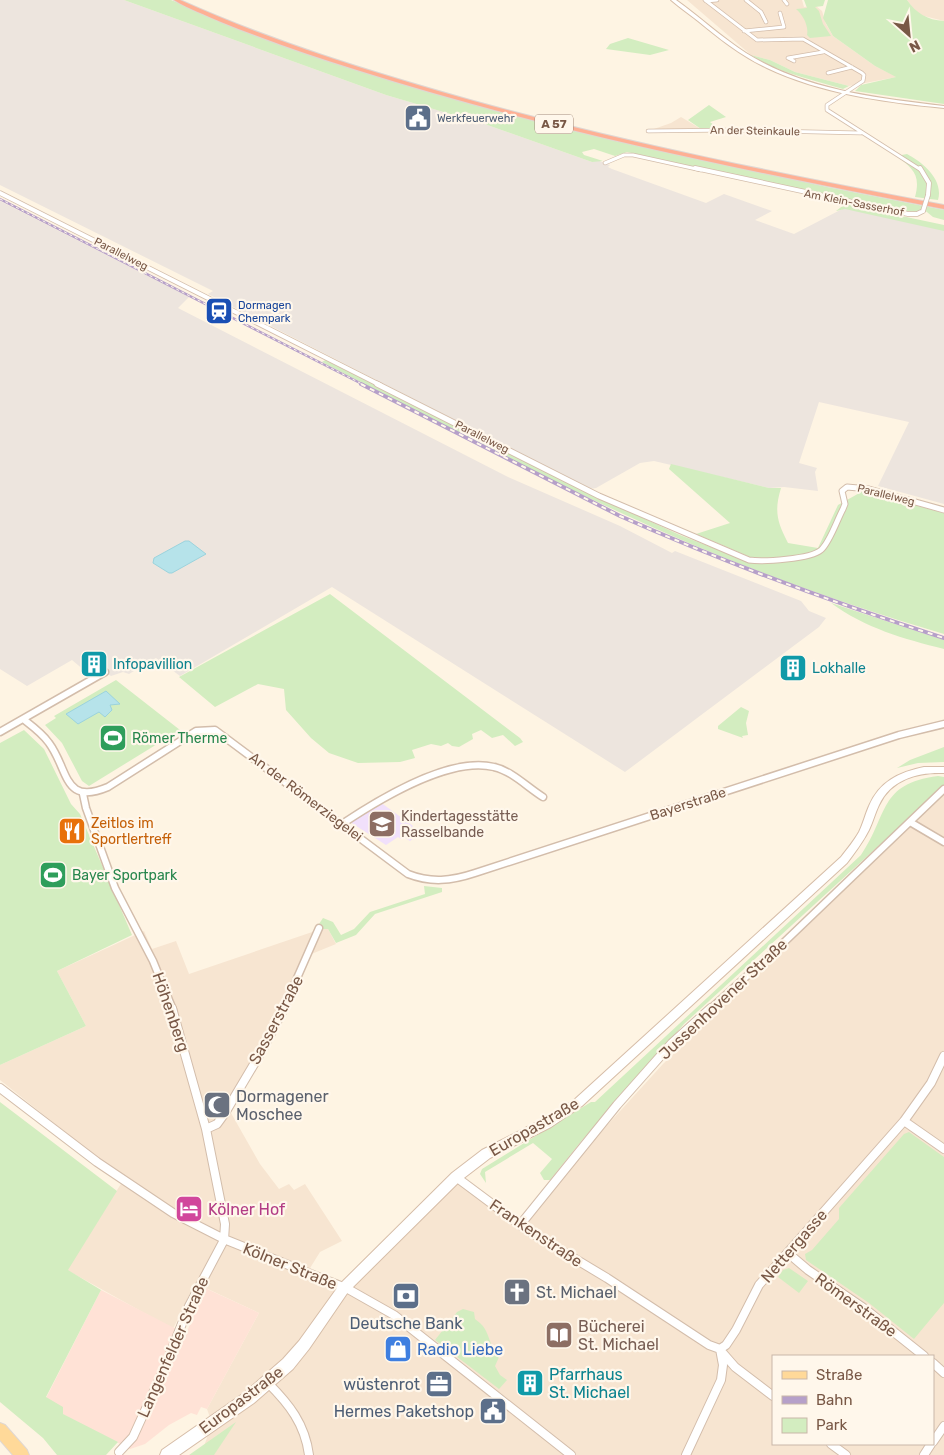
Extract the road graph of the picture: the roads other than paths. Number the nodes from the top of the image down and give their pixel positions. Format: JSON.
{"nodes":[{"id":1,"x":176,"y":0,"type":"edge"},
{"id":2,"x":183,"y":0,"type":"edge"},
{"id":3,"x":706,"y":0,"type":"edge"},
{"id":4,"x":716,"y":0,"type":"edge"},
{"id":5,"x":746,"y":0,"type":"edge"},
{"id":6,"x":784,"y":0,"type":"edge"},
{"id":7,"x":675,"y":1,"type":"edge"},
{"id":8,"x":787,"y":4,"type":"dead end"},
{"id":9,"x":780,"y":13,"type":"dead end"},
{"id":10,"x":766,"y":22,"type":"dead end"},
{"id":11,"x":744,"y":31,"type":"junction"},
{"id":12,"x":823,"y":52,"type":"junction"},
{"id":13,"x":794,"y":62,"type":"dead end"},
{"id":14,"x":853,"y":67,"type":"junction"},
{"id":15,"x":828,"y":73,"type":"dead end"},
{"id":16,"x":846,"y":92,"type":"junction"},
{"id":17,"x":944,"y":107,"type":"edge"},
{"id":18,"x":648,"y":131,"type":"dead end"},
{"id":19,"x":863,"y":133,"type":"junction"},
{"id":20,"x":605,"y":163,"type":"dead end"},
{"id":21,"x":0,"y":193,"type":"edge"},
{"id":22,"x":944,"y":205,"type":"edge"},
{"id":23,"x":944,"y":510,"type":"edge"},
{"id":24,"x":105,"y":672,"type":"dead end"},
{"id":25,"x":23,"y":719,"type":"junction"},
{"id":26,"x":944,"y":724,"type":"edge"},
{"id":27,"x":0,"y":732,"type":"edge"},
{"id":28,"x":944,"y":770,"type":"edge"},
{"id":29,"x":944,"y":789,"type":"edge"},
{"id":30,"x":83,"y":794,"type":"junction"},
{"id":31,"x":543,"y":797,"type":"dead end"},
{"id":32,"x":910,"y":822,"type":"junction"},
{"id":33,"x":342,"y":824,"type":"junction"},
{"id":34,"x":944,"y":842,"type":"edge"},
{"id":35,"x":431,"y":881,"type":"joint"},
{"id":36,"x":319,"y":928,"type":"dead end"},
{"id":37,"x":944,"y":1056,"type":"edge"},
{"id":38,"x":0,"y":1088,"type":"edge"},
{"id":39,"x":904,"y":1120,"type":"junction"},
{"id":40,"x":206,"y":1129,"type":"junction"},
{"id":41,"x":944,"y":1149,"type":"edge"},
{"id":42,"x":456,"y":1177,"type":"junction"},
{"id":43,"x":520,"y":1225,"type":"junction"},
{"id":44,"x":224,"y":1240,"type":"junction"},
{"id":45,"x":788,"y":1253,"type":"junction"},
{"id":46,"x":344,"y":1288,"type":"junction"},
{"id":47,"x":720,"y":1349,"type":"junction"},
{"id":48,"x":923,"y":1355,"type":"edge"},
{"id":49,"x":934,"y":1364,"type":"edge"},
{"id":50,"x":944,"y":1373,"type":"edge"},
{"id":51,"x":268,"y":1383,"type":"junction"},
{"id":52,"x":772,"y":1395,"type":"edge"},
{"id":53,"x":944,"y":1426,"type":"edge"},
{"id":54,"x":0,"y":1430,"type":"edge"},
{"id":55,"x":934,"y":1440,"type":"edge"},
{"id":56,"x":833,"y":1445,"type":"edge"},
{"id":57,"x":119,"y":1452,"type":"dead end"},
{"id":58,"x":22,"y":1455,"type":"edge"},
{"id":59,"x":167,"y":1455,"type":"edge"},
{"id":60,"x":309,"y":1455,"type":"edge"},
{"id":61,"x":571,"y":1455,"type":"edge"},
{"id":62,"x":686,"y":1455,"type":"edge"},
{"id":63,"x":846,"y":1455,"type":"edge"}],
"edges":[{"from":1,"to":22,"type":"highway","number":"A 57"},
{"from":2,"to":22,"type":"highway","number":"A 57"},
{"from":3,"to":4,"type":"street"},
{"from":3,"to":11,"type":"street"},
{"from":5,"to":10,"type":"street"},
{"from":6,"to":8,"type":"street"},
{"from":7,"to":16,"type":"main road"},
{"from":9,"to":11,"type":"street"},
{"from":11,"to":12,"type":"street"},
{"from":12,"to":13,"type":"street"},
{"from":12,"to":14,"type":"street"},
{"from":14,"to":15,"type":"street"},
{"from":14,"to":16,"type":"street"},
{"from":16,"to":17,"type":"main road"},
{"from":16,"to":19,"type":"street","name":"Am Klein-Sasserhof"},
{"from":18,"to":19,"type":"street","name":"An der Steinkaule"},
{"from":19,"to":20,"type":"street","name":"Am Klein-Sasserhof","bridge":true},
{"from":21,"to":23,"type":"street","name":"Parallelweg"},
{"from":24,"to":25,"type":"street"},
{"from":25,"to":27,"type":"street"},
{"from":25,"to":30,"type":"street"},
{"from":26,"to":35,"type":"street","name":"Bayerstraße"},
{"from":28,"to":42,"type":"main road","name":"Europastraße"},
{"from":29,"to":32,"type":"street","name":"Jussenhovener Straße"},
{"from":30,"to":33,"type":"street","name":"An der Römerziegelei"},
{"from":30,"to":40,"type":"street","name":"Höhenberg"},
{"from":31,"to":33,"type":"street"},
{"from":32,"to":34,"type":"street"},
{"from":32,"to":43,"type":"street","name":"Jussenhovener Straße"},
{"from":33,"to":35,"type":"street","name":"An der Römerziegelei"},
{"from":36,"to":40,"type":"street","name":"Sasserstraße"},
{"from":37,"to":39,"type":"street","name":"Nettergasse"},
{"from":38,"to":44,"type":"street","name":"Kölner Straße"},
{"from":39,"to":41,"type":"street"},
{"from":39,"to":45,"type":"street","name":"Nettergasse"},
{"from":40,"to":44,"type":"street","name":"Höhenberg"},
{"from":42,"to":43,"type":"street","name":"Frankenstraße"},
{"from":42,"to":46,"type":"main road","name":"Europastraße"},
{"from":43,"to":47,"type":"street","name":"Frankenstraße"},
{"from":44,"to":46,"type":"street","name":"Kölner Straße"},
{"from":44,"to":57,"type":"street","name":"Langenfelder Straße"},
{"from":45,"to":47,"type":"street","name":"Nettergasse"},
{"from":45,"to":48,"type":"street","name":"Römerstraße"},
{"from":46,"to":51,"type":"main road","name":"Europastraße"},
{"from":46,"to":61,"type":"street","name":"Kölner Straße"},
{"from":47,"to":52,"type":"street"},
{"from":47,"to":62,"type":"street"},
{"from":49,"to":50,"type":"street"},
{"from":51,"to":59,"type":"main road","name":"Europastraße"},
{"from":51,"to":60,"type":"street"},
{"from":53,"to":55,"type":"street"},
{"from":54,"to":58,"type":"main road"},
{"from":56,"to":63,"type":"street"}]}
